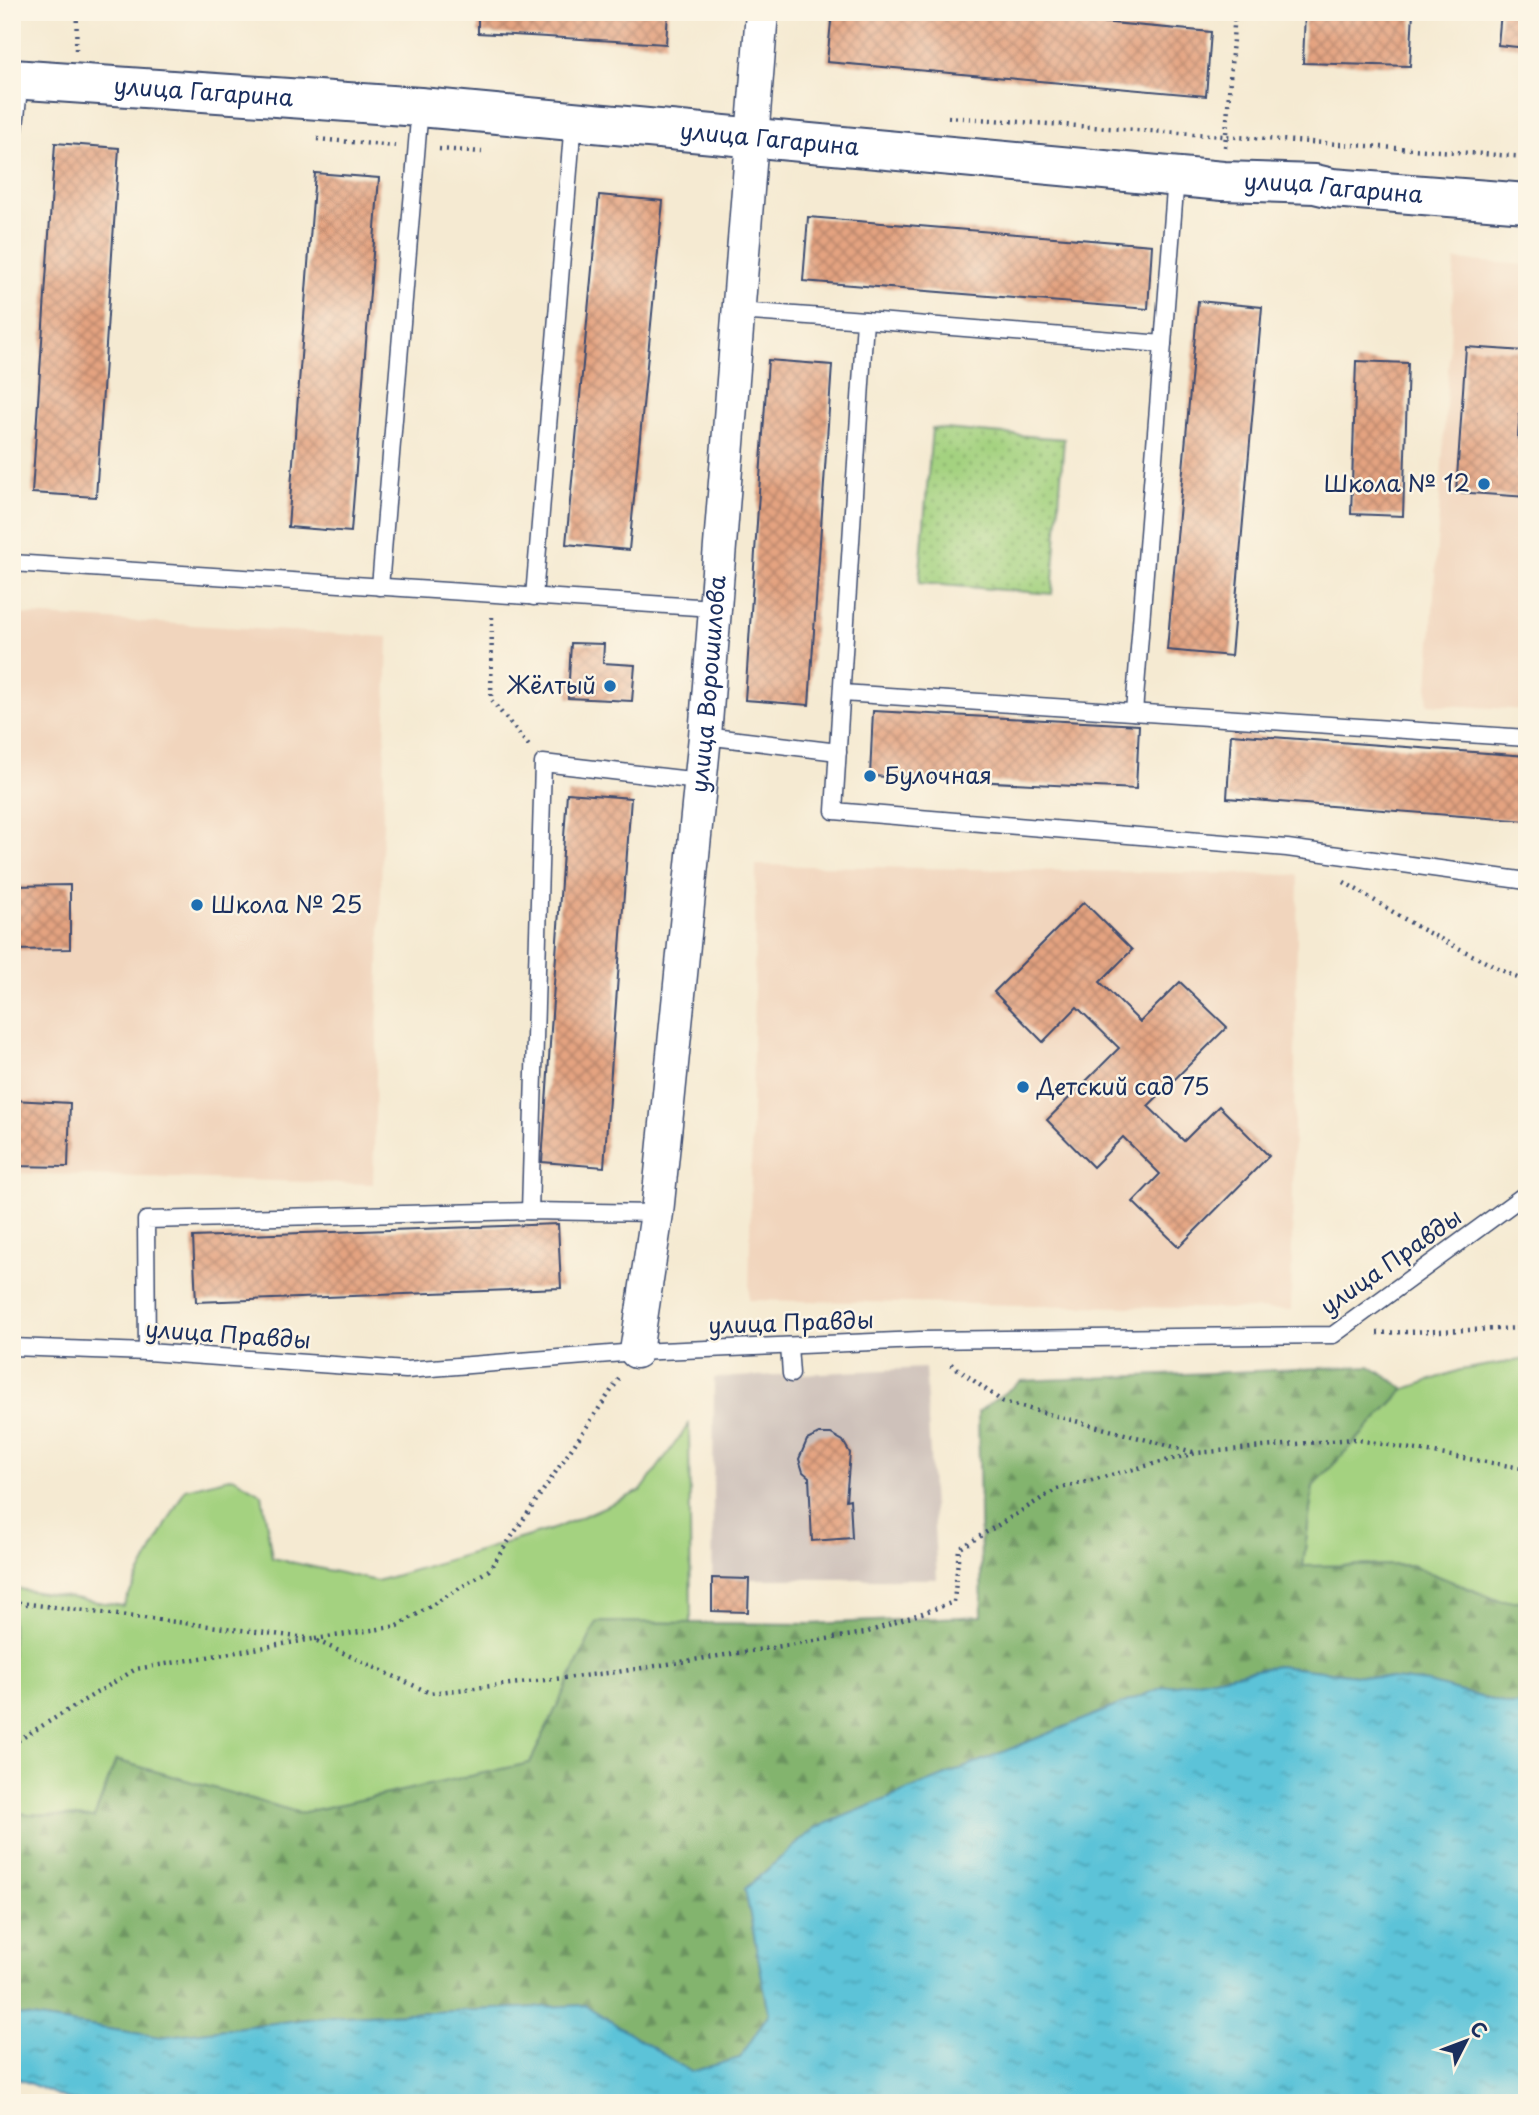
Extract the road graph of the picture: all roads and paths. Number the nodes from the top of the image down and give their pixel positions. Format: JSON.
{"nodes":[{"id":1,"x":762,"y":12,"type":"edge"},
{"id":2,"x":1236,"y":12,"type":"edge"},
{"id":3,"x":16,"y":79,"type":"edge"},
{"id":4,"x":420,"y":107,"type":"junction"},
{"id":5,"x":573,"y":121,"type":"junction"},
{"id":6,"x":753,"y":139,"type":"junction"},
{"id":7,"x":12,"y":156,"type":"edge"},
{"id":8,"x":1176,"y":176,"type":"junction"},
{"id":9,"x":1223,"y":181,"type":"junction"},
{"id":10,"x":1527,"y":203,"type":"edge"},
{"id":11,"x":737,"y":311,"type":"junction"},
{"id":12,"x":865,"y":320,"type":"junction"},
{"id":13,"x":1163,"y":344,"type":"junction"},
{"id":14,"x":12,"y":563,"type":"edge"},
{"id":15,"x":380,"y":587,"type":"junction"},
{"id":16,"x":493,"y":594,"type":"junction"},
{"id":17,"x":534,"y":597,"type":"junction"},
{"id":18,"x":713,"y":608,"type":"junction"},
{"id":19,"x":842,"y":693,"type":"junction"},
{"id":20,"x":1134,"y":712,"type":"junction"},
{"id":21,"x":705,"y":736,"type":"junction"},
{"id":22,"x":1527,"y":738,"type":"edge"},
{"id":23,"x":838,"y":752,"type":"junction"},
{"id":24,"x":542,"y":763,"type":"junction"},
{"id":25,"x":699,"y":781,"type":"junction"},
{"id":26,"x":1527,"y":881,"type":"edge"},
{"id":27,"x":1342,"y":882,"type":"dead end"},
{"id":28,"x":1527,"y":983,"type":"edge"},
{"id":29,"x":1527,"y":1193,"type":"edge"},
{"id":30,"x":530,"y":1211,"type":"junction"},
{"id":31,"x":657,"y":1213,"type":"junction"},
{"id":32,"x":1527,"y":1328,"type":"edge"},
{"id":33,"x":1333,"y":1335,"type":"junction"},
{"id":34,"x":920,"y":1340,"type":"junction"},
{"id":35,"x":789,"y":1346,"type":"junction"},
{"id":36,"x":12,"y":1347,"type":"edge"},
{"id":37,"x":147,"y":1352,"type":"junction"},
{"id":38,"x":636,"y":1352,"type":"junction"},
{"id":39,"x":791,"y":1374,"type":"dead end"},
{"id":40,"x":1196,"y":1453,"type":"junction"},
{"id":41,"x":1527,"y":1469,"type":"edge"},
{"id":42,"x":12,"y":1602,"type":"edge"},
{"id":43,"x":313,"y":1639,"type":"junction"},
{"id":44,"x":12,"y":1744,"type":"edge"}],
"edges":[{"from":1,"to":6,"type":"street","name":"улица Ворошилова"},
{"from":2,"to":9,"type":"path"},
{"from":3,"to":4,"type":"main road","name":"улица Гагарина"},
{"from":3,"to":7,"type":"lane"},
{"from":4,"to":5,"type":"main road","name":"улица Гагарина"},
{"from":4,"to":15,"type":"lane"},
{"from":5,"to":6,"type":"main road","name":"улица Гагарина"},
{"from":5,"to":17,"type":"lane"},
{"from":6,"to":8,"type":"main road","name":"улица Гагарина"},
{"from":6,"to":11,"type":"street","name":"улица Ворошилова"},
{"from":8,"to":9,"type":"main road","name":"улица Гагарина"},
{"from":8,"to":13,"type":"lane"},
{"from":9,"to":10,"type":"main road","name":"улица Гагарина"},
{"from":11,"to":12,"type":"lane"},
{"from":11,"to":18,"type":"street","name":"улица Ворошилова"},
{"from":12,"to":13,"type":"lane"},
{"from":12,"to":19,"type":"lane"},
{"from":13,"to":20,"type":"lane"},
{"from":14,"to":15,"type":"lane"},
{"from":15,"to":16,"type":"lane"},
{"from":16,"to":17,"type":"lane"},
{"from":16,"to":24,"type":"path"},
{"from":17,"to":18,"type":"lane"},
{"from":18,"to":21,"type":"street","name":"улица Ворошилова"},
{"from":19,"to":20,"type":"lane"},
{"from":19,"to":23,"type":"lane"},
{"from":20,"to":22,"type":"lane"},
{"from":21,"to":23,"type":"lane"},
{"from":21,"to":25,"type":"street","name":"улица Ворошилова"},
{"from":23,"to":26,"type":"lane"},
{"from":24,"to":25,"type":"lane"},
{"from":24,"to":30,"type":"lane"},
{"from":25,"to":31,"type":"street","name":"улица Ворошилова"},
{"from":27,"to":28,"type":"path"},
{"from":29,"to":33,"type":"lane","name":"улица Правды"},
{"from":30,"to":31,"type":"lane"},
{"from":30,"to":37,"type":"lane"},
{"from":31,"to":38,"type":"street","name":"улица Ворошилова"},
{"from":32,"to":33,"type":"path"},
{"from":33,"to":34,"type":"lane","name":"улица Правды"},
{"from":34,"to":35,"type":"lane","name":"улица Правды"},
{"from":34,"to":40,"type":"path"},
{"from":35,"to":38,"type":"lane","name":"улица Правды"},
{"from":35,"to":39,"type":"lane"},
{"from":36,"to":37,"type":"lane","name":"улица Правды"},
{"from":37,"to":38,"type":"lane","name":"улица Правды"},
{"from":38,"to":43,"type":"path"},
{"from":40,"to":41,"type":"path"},
{"from":40,"to":43,"type":"path"},
{"from":42,"to":43,"type":"path"},
{"from":43,"to":44,"type":"path"}]}
